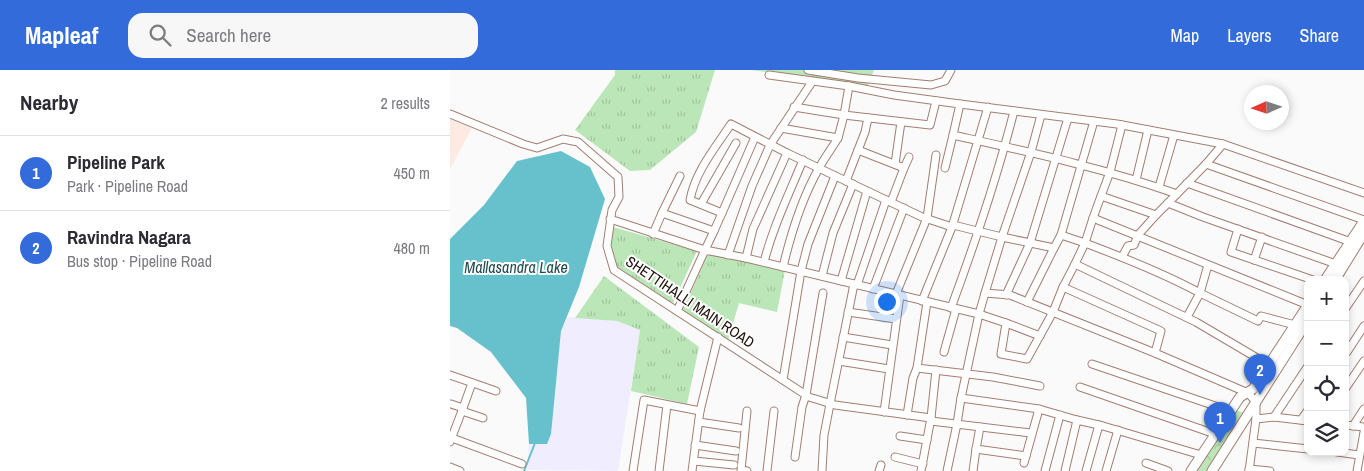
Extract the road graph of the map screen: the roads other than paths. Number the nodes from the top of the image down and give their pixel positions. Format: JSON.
{"nodes":[{"id":1,"x":808,"y":70,"type":"edge"},
{"id":2,"x":951,"y":70,"type":"edge"},
{"id":3,"x":768,"y":75,"type":"dead end"},
{"id":4,"x":812,"y":82,"type":"junction"},
{"id":5,"x":849,"y":86,"type":"junction"},
{"id":6,"x":936,"y":101,"type":"junction"},
{"id":7,"x":960,"y":104,"type":"junction"},
{"id":8,"x":794,"y":107,"type":"junction"},
{"id":9,"x":988,"y":108,"type":"junction"},
{"id":10,"x":1014,"y":111,"type":"junction"},
{"id":11,"x":450,"y":114,"type":"edge"},
{"id":12,"x":844,"y":115,"type":"junction"},
{"id":13,"x":1041,"y":115,"type":"junction"},
{"id":14,"x":868,"y":118,"type":"junction"},
{"id":15,"x":1068,"y":118,"type":"junction"},
{"id":16,"x":1094,"y":121,"type":"junction"},
{"id":17,"x":901,"y":122,"type":"junction"},
{"id":18,"x":1122,"y":125,"type":"junction"},
{"id":19,"x":781,"y":128,"type":"junction"},
{"id":20,"x":1148,"y":130,"type":"junction"},
{"id":21,"x":953,"y":135,"type":"junction"},
{"id":22,"x":1174,"y":135,"type":"junction"},
{"id":23,"x":755,"y":137,"type":"junction"},
{"id":24,"x":838,"y":138,"type":"junction"},
{"id":25,"x":979,"y":140,"type":"junction"},
{"id":26,"x":736,"y":143,"type":"dead end"},
{"id":27,"x":1223,"y":144,"type":"junction"},
{"id":28,"x":770,"y":145,"type":"junction"},
{"id":29,"x":1005,"y":146,"type":"junction"},
{"id":30,"x":858,"y":150,"type":"junction"},
{"id":31,"x":1031,"y":152,"type":"junction"},
{"id":32,"x":787,"y":153,"type":"junction"},
{"id":33,"x":936,"y":155,"type":"dead end"},
{"id":34,"x":909,"y":157,"type":"dead end"},
{"id":35,"x":1055,"y":158,"type":"junction"},
{"id":36,"x":803,"y":160,"type":"junction"},
{"id":37,"x":895,"y":164,"type":"junction"},
{"id":38,"x":1206,"y":164,"type":"junction"},
{"id":39,"x":1082,"y":165,"type":"junction"},
{"id":40,"x":819,"y":168,"type":"junction"},
{"id":41,"x":904,"y":168,"type":"junction"},
{"id":42,"x":945,"y":168,"type":"dead end"},
{"id":43,"x":1110,"y":172,"type":"junction"},
{"id":44,"x":680,"y":176,"type":"dead end"},
{"id":45,"x":835,"y":176,"type":"junction"},
{"id":46,"x":1136,"y":180,"type":"junction"},
{"id":47,"x":850,"y":183,"type":"junction"},
{"id":48,"x":1187,"y":183,"type":"junction"},
{"id":49,"x":1158,"y":187,"type":"junction"},
{"id":50,"x":867,"y":191,"type":"junction"},
{"id":51,"x":1364,"y":193,"type":"edge"},
{"id":52,"x":1177,"y":194,"type":"junction"},
{"id":53,"x":1101,"y":196,"type":"junction"},
{"id":54,"x":888,"y":201,"type":"junction"},
{"id":55,"x":1168,"y":203,"type":"junction"},
{"id":56,"x":701,"y":204,"type":"junction"},
{"id":57,"x":904,"y":208,"type":"junction"},
{"id":58,"x":722,"y":212,"type":"junction"},
{"id":59,"x":662,"y":213,"type":"junction"},
{"id":60,"x":1156,"y":214,"type":"junction"},
{"id":61,"x":927,"y":218,"type":"junction"},
{"id":62,"x":1092,"y":218,"type":"junction"},
{"id":63,"x":610,"y":219,"type":"junction"},
{"id":64,"x":1364,"y":221,"type":"edge"},
{"id":65,"x":953,"y":226,"type":"junction"},
{"id":66,"x":1238,"y":229,"type":"junction"},
{"id":67,"x":714,"y":231,"type":"junction"},
{"id":68,"x":979,"y":231,"type":"junction"},
{"id":69,"x":1364,"y":233,"type":"edge"},
{"id":70,"x":653,"y":234,"type":"junction"},
{"id":71,"x":1060,"y":235,"type":"junction"},
{"id":72,"x":1138,"y":236,"type":"junction"},
{"id":73,"x":1002,"y":237,"type":"junction"},
{"id":74,"x":1262,"y":237,"type":"junction"},
{"id":75,"x":1350,"y":242,"type":"junction"},
{"id":76,"x":1030,"y":243,"type":"junction"},
{"id":77,"x":1085,"y":244,"type":"junction"},
{"id":78,"x":1054,"y":248,"type":"junction"},
{"id":79,"x":705,"y":250,"type":"junction"},
{"id":80,"x":728,"y":255,"type":"junction"},
{"id":81,"x":1122,"y":257,"type":"junction"},
{"id":82,"x":746,"y":258,"type":"junction"},
{"id":83,"x":1254,"y":260,"type":"junction"},
{"id":84,"x":764,"y":262,"type":"junction"},
{"id":85,"x":1075,"y":264,"type":"junction"},
{"id":86,"x":1336,"y":264,"type":"junction"},
{"id":87,"x":1208,"y":265,"type":"junction"},
{"id":88,"x":783,"y":267,"type":"junction"},
{"id":89,"x":801,"y":271,"type":"junction"},
{"id":90,"x":822,"y":276,"type":"junction"},
{"id":91,"x":1328,"y":276,"type":"edge"},
{"id":92,"x":1337,"y":276,"type":"edge"},
{"id":93,"x":1304,"y":277,"type":"edge"},
{"id":94,"x":840,"y":281,"type":"junction"},
{"id":95,"x":1364,"y":281,"type":"edge"},
{"id":96,"x":855,"y":284,"type":"junction"},
{"id":97,"x":1062,"y":287,"type":"junction"},
{"id":98,"x":873,"y":289,"type":"junction"},
{"id":99,"x":823,"y":293,"type":"dead end"},
{"id":100,"x":985,"y":293,"type":"junction"},
{"id":101,"x":1200,"y":293,"type":"junction"},
{"id":102,"x":898,"y":295,"type":"junction"},
{"id":103,"x":1006,"y":295,"type":"junction"},
{"id":104,"x":925,"y":301,"type":"junction"},
{"id":105,"x":1027,"y":302,"type":"junction"},
{"id":106,"x":1304,"y":303,"type":"edge"},
{"id":107,"x":1349,"y":303,"type":"edge"},
{"id":108,"x":954,"y":308,"type":"junction"},
{"id":109,"x":677,"y":311,"type":"junction"},
{"id":110,"x":848,"y":312,"type":"junction"},
{"id":111,"x":1053,"y":312,"type":"junction"},
{"id":112,"x":979,"y":314,"type":"junction"},
{"id":113,"x":1187,"y":317,"type":"junction"},
{"id":114,"x":896,"y":319,"type":"junction"},
{"id":115,"x":1006,"y":323,"type":"junction"},
{"id":116,"x":1303,"y":323,"type":"edge"},
{"id":117,"x":1364,"y":326,"type":"edge"},
{"id":118,"x":1040,"y":336,"type":"junction"},
{"id":119,"x":718,"y":337,"type":"junction"},
{"id":120,"x":843,"y":337,"type":"junction"},
{"id":121,"x":892,"y":345,"type":"junction"},
{"id":122,"x":1349,"y":349,"type":"edge"},
{"id":123,"x":944,"y":352,"type":"dead end"},
{"id":124,"x":1155,"y":354,"type":"junction"},
{"id":125,"x":839,"y":361,"type":"junction"},
{"id":126,"x":1364,"y":361,"type":"edge"},
{"id":127,"x":1092,"y":364,"type":"dead end"},
{"id":128,"x":1269,"y":365,"type":"junction"},
{"id":129,"x":917,"y":368,"type":"junction"},
{"id":130,"x":889,"y":369,"type":"junction"},
{"id":131,"x":936,"y":370,"type":"junction"},
{"id":132,"x":1304,"y":372,"type":"edge"},
{"id":133,"x":966,"y":373,"type":"junction"},
{"id":134,"x":450,"y":375,"type":"edge"},
{"id":135,"x":783,"y":380,"type":"junction"},
{"id":136,"x":472,"y":383,"type":"junction"},
{"id":137,"x":1349,"y":383,"type":"edge"},
{"id":138,"x":1040,"y":386,"type":"dead end"},
{"id":139,"x":1080,"y":387,"type":"dead end"},
{"id":140,"x":496,"y":392,"type":"dead end"},
{"id":141,"x":1248,"y":393,"type":"junction"},
{"id":142,"x":806,"y":395,"type":"junction"},
{"id":143,"x":961,"y":398,"type":"junction"},
{"id":144,"x":1256,"y":402,"type":"junction"},
{"id":145,"x":451,"y":404,"type":"edge"},
{"id":146,"x":830,"y":404,"type":"junction"},
{"id":147,"x":667,"y":405,"type":"junction"},
{"id":148,"x":462,"y":409,"type":"junction"},
{"id":149,"x":1039,"y":409,"type":"junction"},
{"id":150,"x":1364,"y":409,"type":"edge"},
{"id":151,"x":700,"y":411,"type":"junction"},
{"id":152,"x":747,"y":411,"type":"dead end"},
{"id":153,"x":774,"y":411,"type":"dead end"},
{"id":154,"x":1230,"y":411,"type":"junction"},
{"id":155,"x":884,"y":412,"type":"junction"},
{"id":156,"x":907,"y":415,"type":"junction"},
{"id":157,"x":1060,"y":415,"type":"junction"},
{"id":158,"x":1274,"y":417,"type":"junction"},
{"id":159,"x":483,"y":418,"type":"dead end"},
{"id":160,"x":1256,"y":418,"type":"junction"},
{"id":161,"x":931,"y":420,"type":"junction"},
{"id":162,"x":1077,"y":420,"type":"junction"},
{"id":163,"x":1304,"y":420,"type":"edge"},
{"id":164,"x":699,"y":422,"type":"junction"},
{"id":165,"x":957,"y":424,"type":"junction"},
{"id":166,"x":1099,"y":425,"type":"junction"},
{"id":167,"x":1349,"y":425,"type":"edge"},
{"id":168,"x":980,"y":427,"type":"junction"},
{"id":169,"x":1364,"y":427,"type":"edge"},
{"id":170,"x":739,"y":428,"type":"dead end"},
{"id":171,"x":1118,"y":430,"type":"junction"},
{"id":172,"x":1364,"y":432,"type":"edge"},
{"id":173,"x":1031,"y":433,"type":"junction"},
{"id":174,"x":1215,"y":434,"type":"junction"},
{"id":175,"x":900,"y":436,"type":"dead end"},
{"id":176,"x":451,"y":440,"type":"edge"},
{"id":177,"x":927,"y":440,"type":"junction"},
{"id":178,"x":1253,"y":443,"type":"junction"},
{"id":179,"x":696,"y":446,"type":"junction"},
{"id":180,"x":976,"y":449,"type":"junction"},
{"id":181,"x":1304,"y":449,"type":"edge"},
{"id":182,"x":736,"y":451,"type":"dead end"},
{"id":183,"x":1349,"y":454,"type":"edge"},
{"id":184,"x":1201,"y":455,"type":"junction"},
{"id":185,"x":1359,"y":455,"type":"junction"},
{"id":186,"x":795,"y":457,"type":"dead end"},
{"id":187,"x":894,"y":457,"type":"dead end"},
{"id":188,"x":694,"y":461,"type":"junction"},
{"id":189,"x":1146,"y":463,"type":"dead end"},
{"id":190,"x":522,"y":464,"type":"dead end"},
{"id":191,"x":734,"y":465,"type":"dead end"},
{"id":192,"x":450,"y":467,"type":"edge"},
{"id":193,"x":922,"y":467,"type":"edge"},
{"id":194,"x":1249,"y":470,"type":"edge"},
{"id":195,"x":460,"y":471,"type":"edge"},
{"id":196,"x":633,"y":471,"type":"edge"},
{"id":197,"x":660,"y":471,"type":"edge"},
{"id":198,"x":692,"y":471,"type":"edge"},
{"id":199,"x":747,"y":471,"type":"edge"},
{"id":200,"x":767,"y":471,"type":"edge"},
{"id":201,"x":822,"y":471,"type":"edge"},
{"id":202,"x":947,"y":471,"type":"edge"},
{"id":203,"x":973,"y":471,"type":"edge"},
{"id":204,"x":1045,"y":471,"type":"edge"},
{"id":205,"x":1065,"y":471,"type":"edge"},
{"id":206,"x":1086,"y":471,"type":"edge"},
{"id":207,"x":1106,"y":471,"type":"edge"},
{"id":208,"x":1168,"y":471,"type":"edge"},
{"id":209,"x":1191,"y":471,"type":"edge"},
{"id":210,"x":1212,"y":471,"type":"edge"},
{"id":211,"x":1270,"y":471,"type":"edge"},
{"id":212,"x":1356,"y":471,"type":"edge"}],
"edges":[{"from":1,"to":2,"type":"street"},
{"from":3,"to":4,"type":"street"},
{"from":4,"to":5,"type":"street"},
{"from":4,"to":8,"type":"street"},
{"from":5,"to":6,"type":"street"},
{"from":5,"to":12,"type":"street"},
{"from":6,"to":7,"type":"street"},
{"from":6,"to":17,"type":"street"},
{"from":7,"to":9,"type":"street"},
{"from":7,"to":21,"type":"street"},
{"from":8,"to":12,"type":"street"},
{"from":8,"to":19,"type":"street"},
{"from":9,"to":10,"type":"street"},
{"from":9,"to":25,"type":"street"},
{"from":10,"to":13,"type":"street"},
{"from":10,"to":29,"type":"street"},
{"from":11,"to":63,"type":"street","name":"SHETTIHALLI MAIN ROAD"},
{"from":12,"to":14,"type":"street"},
{"from":12,"to":24,"type":"street"},
{"from":13,"to":15,"type":"street"},
{"from":13,"to":31,"type":"street"},
{"from":14,"to":17,"type":"street"},
{"from":14,"to":30,"type":"street"},
{"from":15,"to":16,"type":"street"},
{"from":15,"to":35,"type":"street"},
{"from":16,"to":18,"type":"street"},
{"from":16,"to":39,"type":"street"},
{"from":17,"to":37,"type":"street"},
{"from":18,"to":20,"type":"street"},
{"from":18,"to":43,"type":"street"},
{"from":19,"to":24,"type":"street"},
{"from":19,"to":28,"type":"street"},
{"from":20,"to":22,"type":"street"},
{"from":20,"to":46,"type":"street"},
{"from":21,"to":25,"type":"street"},
{"from":21,"to":42,"type":"street"},
{"from":22,"to":27,"type":"street"},
{"from":22,"to":49,"type":"street"},
{"from":23,"to":28,"type":"street"},
{"from":23,"to":56,"type":"street"},
{"from":23,"to":58,"type":"street"},
{"from":24,"to":40,"type":"street"},
{"from":25,"to":29,"type":"street"},
{"from":25,"to":65,"type":"street"},
{"from":26,"to":56,"type":"street"},
{"from":27,"to":38,"type":"street"},
{"from":27,"to":51,"type":"street"},
{"from":28,"to":32,"type":"street"},
{"from":28,"to":80,"type":"street"},
{"from":29,"to":31,"type":"street"},
{"from":29,"to":68,"type":"street"},
{"from":30,"to":37,"type":"street"},
{"from":30,"to":47,"type":"street"},
{"from":31,"to":35,"type":"street"},
{"from":31,"to":73,"type":"street"},
{"from":32,"to":36,"type":"street"},
{"from":32,"to":82,"type":"street"},
{"from":33,"to":61,"type":"street"},
{"from":34,"to":41,"type":"street"},
{"from":35,"to":39,"type":"street"},
{"from":35,"to":76,"type":"street"},
{"from":36,"to":40,"type":"street"},
{"from":36,"to":84,"type":"street"},
{"from":37,"to":41,"type":"street"},
{"from":38,"to":48,"type":"street"},
{"from":38,"to":64,"type":"street"},
{"from":39,"to":43,"type":"street"},
{"from":39,"to":71,"type":"street"},
{"from":40,"to":45,"type":"street"},
{"from":40,"to":88,"type":"street"},
{"from":41,"to":54,"type":"street"},
{"from":43,"to":46,"type":"street"},
{"from":43,"to":53,"type":"street"},
{"from":44,"to":59,"type":"street"},
{"from":45,"to":47,"type":"street"},
{"from":45,"to":89,"type":"street"},
{"from":46,"to":49,"type":"street"},
{"from":47,"to":50,"type":"street"},
{"from":47,"to":90,"type":"street"},
{"from":48,"to":52,"type":"street"},
{"from":48,"to":75,"type":"street"},
{"from":49,"to":52,"type":"street"},
{"from":50,"to":54,"type":"street"},
{"from":50,"to":94,"type":"street"},
{"from":52,"to":55,"type":"street"},
{"from":53,"to":60,"type":"street"},
{"from":53,"to":62,"type":"street"},
{"from":54,"to":57,"type":"street"},
{"from":54,"to":96,"type":"street"},
{"from":55,"to":60,"type":"street"},
{"from":55,"to":66,"type":"street"},
{"from":56,"to":58,"type":"street"},
{"from":57,"to":61,"type":"street"},
{"from":57,"to":98,"type":"street"},
{"from":58,"to":67,"type":"street"},
{"from":59,"to":67,"type":"street"},
{"from":59,"to":70,"type":"street"},
{"from":60,"to":72,"type":"street"},
{"from":61,"to":65,"type":"street"},
{"from":61,"to":102,"type":"street"},
{"from":62,"to":72,"type":"street"},
{"from":62,"to":77,"type":"street"},
{"from":63,"to":70,"type":"street"},
{"from":63,"to":109,"type":"street","name":"SHETTIHALLI MAIN ROAD"},
{"from":64,"to":75,"type":"main road"},
{"from":65,"to":68,"type":"street"},
{"from":65,"to":104,"type":"street"},
{"from":66,"to":74,"type":"street"},
{"from":66,"to":83,"type":"street"},
{"from":67,"to":79,"type":"street"},
{"from":68,"to":73,"type":"street"},
{"from":68,"to":108,"type":"street"},
{"from":69,"to":92,"type":"main road"},
{"from":70,"to":79,"type":"street"},
{"from":71,"to":77,"type":"street"},
{"from":71,"to":78,"type":"street"},
{"from":72,"to":81,"type":"street"},
{"from":72,"to":87,"type":"street"},
{"from":73,"to":76,"type":"street"},
{"from":73,"to":100,"type":"street"},
{"from":74,"to":83,"type":"street"},
{"from":74,"to":86,"type":"street"},
{"from":75,"to":86,"type":"main road"},
{"from":76,"to":78,"type":"street"},
{"from":76,"to":103,"type":"street"},
{"from":77,"to":81,"type":"street"},
{"from":77,"to":85,"type":"street"},
{"from":78,"to":105,"type":"street"},
{"from":79,"to":80,"type":"street"},
{"from":79,"to":109,"type":"street"},
{"from":80,"to":82,"type":"street"},
{"from":81,"to":101,"type":"street"},
{"from":82,"to":84,"type":"street"},
{"from":83,"to":93,"type":"street"},
{"from":84,"to":88,"type":"street"},
{"from":85,"to":97,"type":"street"},
{"from":85,"to":113,"type":"street"},
{"from":86,"to":91,"type":"main road"},
{"from":87,"to":101,"type":"street"},
{"from":87,"to":106,"type":"street"},
{"from":88,"to":89,"type":"street"},
{"from":89,"to":90,"type":"street"},
{"from":89,"to":135,"type":"street"},
{"from":90,"to":94,"type":"street"},
{"from":94,"to":96,"type":"street"},
{"from":95,"to":107,"type":"street"},
{"from":96,"to":98,"type":"street"},
{"from":96,"to":110,"type":"street"},
{"from":97,"to":111,"type":"street"},
{"from":97,"to":124,"type":"street"},
{"from":98,"to":102,"type":"street"},
{"from":99,"to":142,"type":"street"},
{"from":100,"to":103,"type":"street"},
{"from":100,"to":112,"type":"street"},
{"from":101,"to":113,"type":"street"},
{"from":101,"to":116,"type":"street"},
{"from":102,"to":104,"type":"street"},
{"from":102,"to":114,"type":"street"},
{"from":103,"to":105,"type":"street"},
{"from":104,"to":108,"type":"street"},
{"from":104,"to":129,"type":"street"},
{"from":105,"to":111,"type":"street"},
{"from":108,"to":112,"type":"street"},
{"from":108,"to":123,"type":"street"},
{"from":109,"to":119,"type":"street","name":"SHETTIHALLI MAIN ROAD"},
{"from":110,"to":114,"type":"street"},
{"from":110,"to":120,"type":"street"},
{"from":111,"to":118,"type":"street"},
{"from":111,"to":124,"type":"street"},
{"from":112,"to":115,"type":"street"},
{"from":112,"to":133,"type":"street"},
{"from":113,"to":128,"type":"street"},
{"from":114,"to":121,"type":"street"},
{"from":115,"to":118,"type":"street"},
{"from":115,"to":118,"type":"street"},
{"from":116,"to":128,"type":"main road"},
{"from":116,"to":144,"type":"main road"},
{"from":117,"to":122,"type":"street"},
{"from":119,"to":135,"type":"street","name":"SHETTIHALLI MAIN ROAD"},
{"from":119,"to":151,"type":"street"},
{"from":120,"to":121,"type":"street"},
{"from":120,"to":125,"type":"street"},
{"from":121,"to":130,"type":"street"},
{"from":124,"to":141,"type":"street"},
{"from":125,"to":130,"type":"street"},
{"from":125,"to":146,"type":"street"},
{"from":126,"to":137,"type":"street"},
{"from":127,"to":154,"type":"street"},
{"from":128,"to":141,"type":"main road"},
{"from":129,"to":131,"type":"street"},
{"from":129,"to":156,"type":"street"},
{"from":130,"to":155,"type":"street"},
{"from":131,"to":133,"type":"street"},
{"from":131,"to":161,"type":"street"},
{"from":132,"to":158,"type":"street"},
{"from":133,"to":138,"type":"street"},
{"from":133,"to":143,"type":"street"},
{"from":134,"to":136,"type":"street"},
{"from":135,"to":142,"type":"street","name":"SHETTIHALLI MAIN ROAD"},
{"from":136,"to":140,"type":"street"},
{"from":136,"to":148,"type":"street"},
{"from":139,"to":174,"type":"street"},
{"from":141,"to":144,"type":"street"},
{"from":141,"to":154,"type":"main road"},
{"from":142,"to":146,"type":"street","name":"SHETTIHALLI MAIN ROAD"},
{"from":142,"to":186,"type":"street"},
{"from":143,"to":149,"type":"street"},
{"from":143,"to":165,"type":"street"},
{"from":144,"to":160,"type":"street"},
{"from":144,"to":210,"type":"main road"},
{"from":145,"to":148,"type":"street"},
{"from":146,"to":155,"type":"street","name":"SHETTIHALLI MAIN ROAD"},
{"from":146,"to":201,"type":"street"},
{"from":147,"to":151,"type":"street"},
{"from":147,"to":196,"type":"street"},
{"from":147,"to":197,"type":"street"},
{"from":148,"to":159,"type":"street"},
{"from":148,"to":176,"type":"street"},
{"from":149,"to":157,"type":"street"},
{"from":149,"to":173,"type":"street"},
{"from":150,"to":167,"type":"street"},
{"from":151,"to":164,"type":"street"},
{"from":152,"to":199,"type":"street"},
{"from":153,"to":200,"type":"street"},
{"from":154,"to":174,"type":"main road"},
{"from":155,"to":156,"type":"street","name":"SHETTIHALLI MAIN ROAD"},
{"from":156,"to":161,"type":"street","name":"SHETTIHALLI MAIN ROAD"},
{"from":157,"to":162,"type":"street"},
{"from":157,"to":204,"type":"street"},
{"from":158,"to":160,"type":"street"},
{"from":158,"to":163,"type":"street"},
{"from":160,"to":178,"type":"street"},
{"from":161,"to":165,"type":"street","name":"SHETTIHALLI MAIN ROAD"},
{"from":161,"to":177,"type":"street"},
{"from":162,"to":166,"type":"street"},
{"from":162,"to":205,"type":"street"},
{"from":164,"to":170,"type":"street"},
{"from":164,"to":179,"type":"street"},
{"from":165,"to":168,"type":"street","name":"SHETTIHALLI MAIN ROAD"},
{"from":165,"to":202,"type":"street"},
{"from":166,"to":171,"type":"street"},
{"from":166,"to":206,"type":"street"},
{"from":167,"to":169,"type":"street"},
{"from":168,"to":173,"type":"street","name":"SHETTIHALLI MAIN ROAD"},
{"from":168,"to":180,"type":"street"},
{"from":171,"to":184,"type":"street"},
{"from":171,"to":207,"type":"street"},
{"from":172,"to":185,"type":"street"},
{"from":173,"to":180,"type":"street"},
{"from":174,"to":184,"type":"main road"},
{"from":175,"to":177,"type":"street"},
{"from":176,"to":190,"type":"street"},
{"from":177,"to":193,"type":"street"},
{"from":178,"to":181,"type":"street"},
{"from":178,"to":194,"type":"street"},
{"from":179,"to":182,"type":"street"},
{"from":179,"to":188,"type":"street"},
{"from":180,"to":203,"type":"street"},
{"from":183,"to":185,"type":"street"},
{"from":184,"to":209,"type":"main road"},
{"from":185,"to":212,"type":"street"},
{"from":187,"to":193,"type":"street"},
{"from":188,"to":191,"type":"street"},
{"from":188,"to":198,"type":"street"},
{"from":189,"to":208,"type":"street"},
{"from":192,"to":195,"type":"street"},
{"from":194,"to":211,"type":"street"}]}
